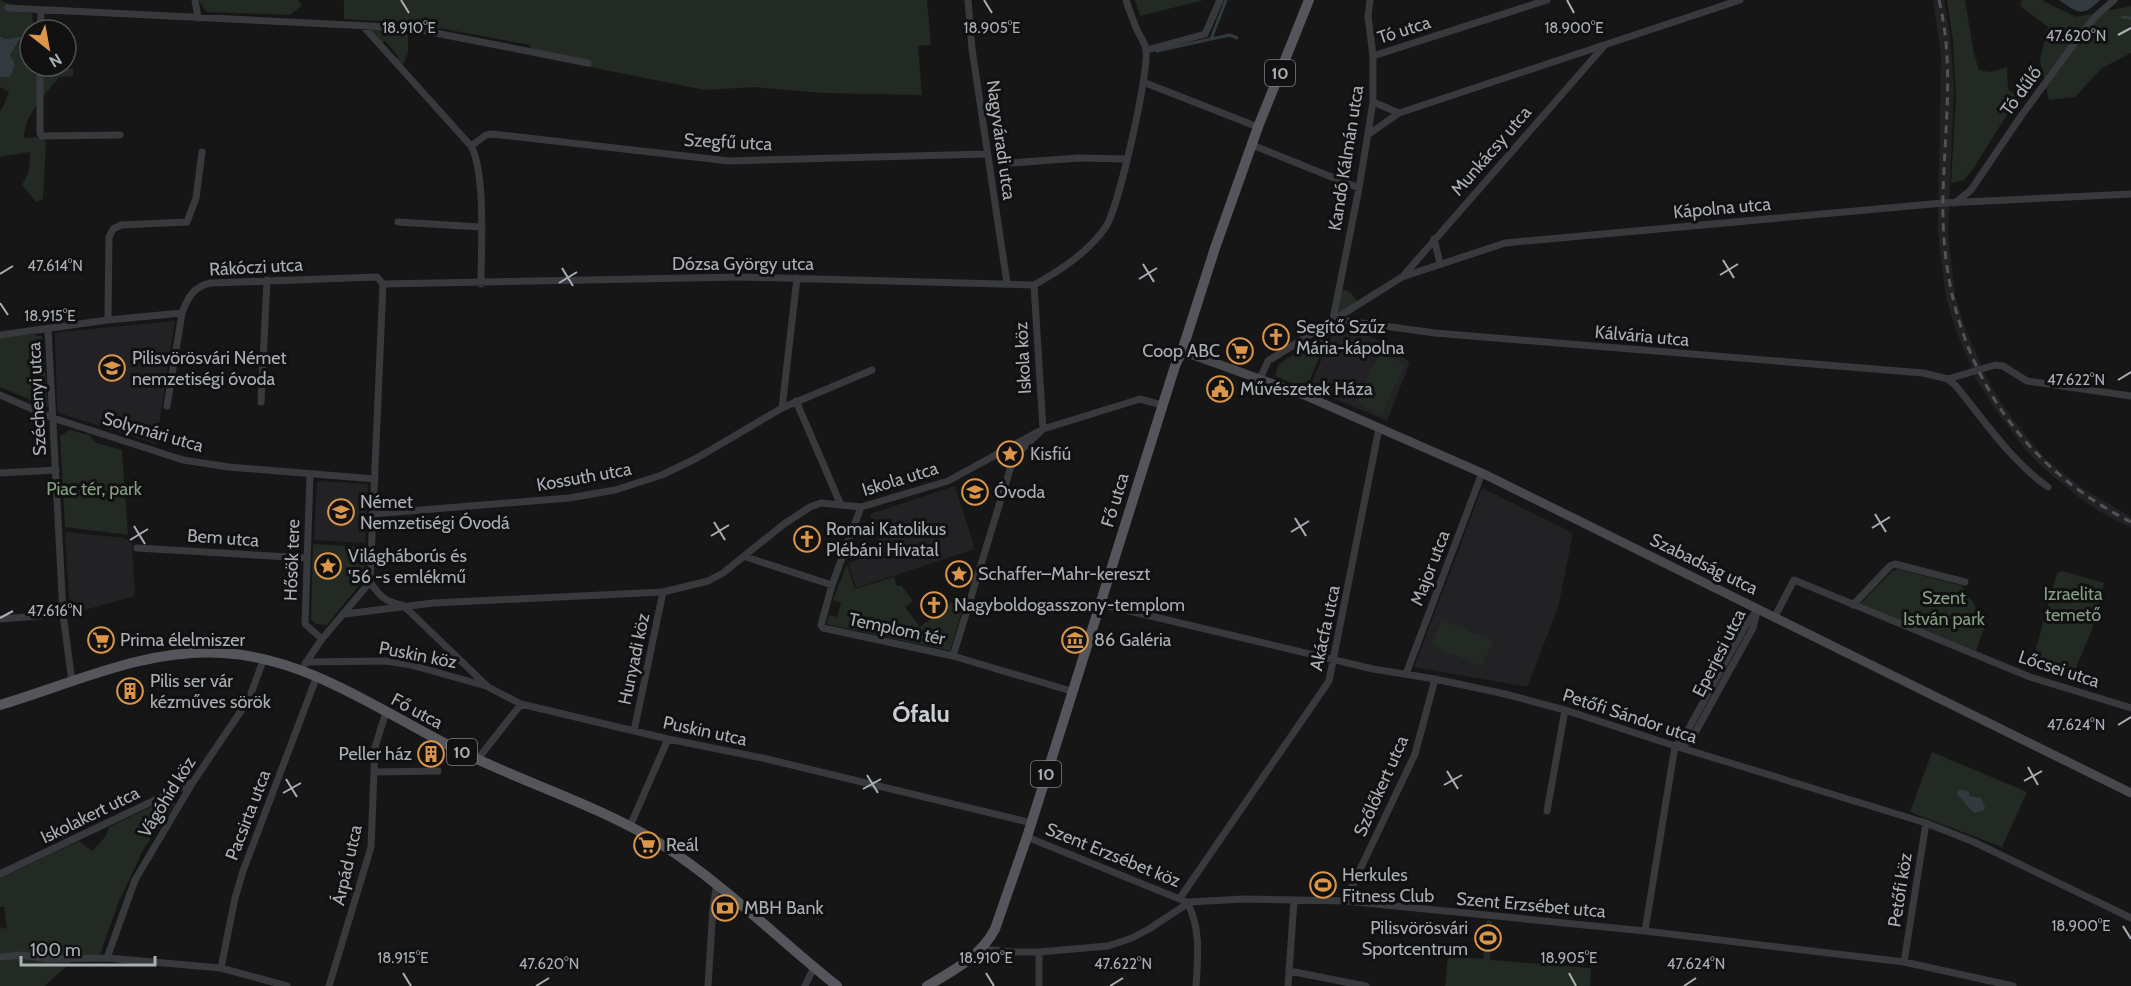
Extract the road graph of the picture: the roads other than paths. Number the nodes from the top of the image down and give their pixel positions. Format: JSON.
{"nodes":[{"id":1,"x":195,"y":0,"type":"edge"},
{"id":2,"x":968,"y":0,"type":"edge"},
{"id":3,"x":1126,"y":0,"type":"edge"},
{"id":4,"x":1220,"y":0,"type":"edge"},
{"id":5,"x":1309,"y":0,"type":"edge"},
{"id":6,"x":1370,"y":0,"type":"edge"},
{"id":7,"x":1546,"y":0,"type":"edge"},
{"id":8,"x":1740,"y":0,"type":"edge"},
{"id":9,"x":2114,"y":0,"type":"edge"},
{"id":10,"x":8,"y":8,"type":"dead end"},
{"id":11,"x":40,"y":11,"type":"junction"},
{"id":12,"x":40,"y":18,"type":"edge"},
{"id":13,"x":198,"y":18,"type":"junction"},
{"id":14,"x":363,"y":26,"type":"junction"},
{"id":15,"x":1604,"y":45,"type":"junction"},
{"id":16,"x":1147,"y":50,"type":"junction"},
{"id":17,"x":1373,"y":56,"type":"junction"},
{"id":18,"x":588,"y":63,"type":"dead end"},
{"id":19,"x":40,"y":78,"type":"edge"},
{"id":20,"x":1143,"y":82,"type":"junction"},
{"id":21,"x":1373,"y":102,"type":"junction"},
{"id":22,"x":1399,"y":113,"type":"junction"},
{"id":23,"x":1258,"y":127,"type":"junction"},
{"id":24,"x":1369,"y":134,"type":"junction"},
{"id":25,"x":120,"y":135,"type":"dead end"},
{"id":26,"x":1252,"y":145,"type":"junction"},
{"id":27,"x":471,"y":146,"type":"junction"},
{"id":28,"x":202,"y":152,"type":"dead end"},
{"id":29,"x":987,"y":154,"type":"junction"},
{"id":30,"x":1127,"y":159,"type":"junction"},
{"id":31,"x":1011,"y":163,"type":"dead end"},
{"id":32,"x":1359,"y":188,"type":"junction"},
{"id":33,"x":2131,"y":194,"type":"edge"},
{"id":34,"x":1955,"y":203,"type":"junction"},
{"id":35,"x":398,"y":222,"type":"dead end"},
{"id":36,"x":481,"y":227,"type":"junction"},
{"id":37,"x":1434,"y":239,"type":"junction"},
{"id":38,"x":1440,"y":263,"type":"junction"},
{"id":39,"x":1402,"y":277,"type":"junction"},
{"id":40,"x":797,"y":278,"type":"junction"},
{"id":41,"x":267,"y":280,"type":"junction"},
{"id":42,"x":1007,"y":283,"type":"junction"},
{"id":43,"x":383,"y":284,"type":"junction"},
{"id":44,"x":481,"y":284,"type":"junction"},
{"id":45,"x":1034,"y":285,"type":"junction"},
{"id":46,"x":182,"y":312,"type":"junction"},
{"id":47,"x":1333,"y":319,"type":"junction"},
{"id":48,"x":108,"y":320,"type":"junction"},
{"id":49,"x":48,"y":329,"type":"junction"},
{"id":50,"x":0,"y":335,"type":"edge"},
{"id":51,"x":1182,"y":351,"type":"junction"},
{"id":52,"x":872,"y":370,"type":"dead end"},
{"id":53,"x":1258,"y":378,"type":"junction"},
{"id":54,"x":1951,"y":378,"type":"junction"},
{"id":55,"x":0,"y":395,"type":"edge"},
{"id":56,"x":2131,"y":396,"type":"edge"},
{"id":57,"x":796,"y":401,"type":"junction"},
{"id":58,"x":261,"y":402,"type":"dead end"},
{"id":59,"x":1162,"y":405,"type":"junction"},
{"id":60,"x":167,"y":406,"type":"dead end"},
{"id":61,"x":782,"y":408,"type":"junction"},
{"id":62,"x":53,"y":418,"type":"junction"},
{"id":63,"x":1378,"y":428,"type":"junction"},
{"id":64,"x":1042,"y":429,"type":"junction"},
{"id":65,"x":56,"y":470,"type":"junction"},
{"id":66,"x":0,"y":473,"type":"edge"},
{"id":67,"x":1482,"y":473,"type":"junction"},
{"id":68,"x":310,"y":474,"type":"junction"},
{"id":69,"x":375,"y":479,"type":"junction"},
{"id":70,"x":2048,"y":487,"type":"dead end"},
{"id":71,"x":840,"y":503,"type":"junction"},
{"id":72,"x":861,"y":507,"type":"junction"},
{"id":73,"x":372,"y":514,"type":"junction"},
{"id":74,"x":137,"y":548,"type":"dead end"},
{"id":75,"x":746,"y":557,"type":"junction"},
{"id":76,"x":307,"y":558,"type":"junction"},
{"id":77,"x":370,"y":582,"type":"junction"},
{"id":78,"x":1965,"y":582,"type":"dead end"},
{"id":79,"x":832,"y":585,"type":"junction"},
{"id":80,"x":663,"y":592,"type":"junction"},
{"id":81,"x":1100,"y":604,"type":"junction"},
{"id":82,"x":1853,"y":605,"type":"junction"},
{"id":83,"x":404,"y":606,"type":"junction"},
{"id":84,"x":1758,"y":609,"type":"junction"},
{"id":85,"x":63,"y":614,"type":"junction"},
{"id":86,"x":345,"y":614,"type":"junction"},
{"id":87,"x":1774,"y":618,"type":"junction"},
{"id":88,"x":0,"y":619,"type":"edge"},
{"id":89,"x":322,"y":639,"type":"junction"},
{"id":90,"x":953,"y":656,"type":"junction"},
{"id":91,"x":264,"y":658,"type":"junction"},
{"id":92,"x":1335,"y":660,"type":"junction"},
{"id":93,"x":303,"y":666,"type":"junction"},
{"id":94,"x":1406,"y":674,"type":"junction"},
{"id":95,"x":317,"y":676,"type":"junction"},
{"id":96,"x":1435,"y":679,"type":"junction"},
{"id":97,"x":72,"y":682,"type":"junction"},
{"id":98,"x":488,"y":687,"type":"junction"},
{"id":99,"x":1071,"y":691,"type":"junction"},
{"id":100,"x":521,"y":704,"type":"junction"},
{"id":101,"x":0,"y":705,"type":"edge"},
{"id":102,"x":2131,"y":708,"type":"edge"},
{"id":103,"x":1565,"y":710,"type":"junction"},
{"id":104,"x":386,"y":712,"type":"junction"},
{"id":105,"x":634,"y":731,"type":"junction"},
{"id":106,"x":668,"y":739,"type":"junction"},
{"id":107,"x":1675,"y":746,"type":"junction"},
{"id":108,"x":477,"y":760,"type":"junction"},
{"id":109,"x":438,"y":771,"type":"dead end"},
{"id":110,"x":374,"y":772,"type":"junction"},
{"id":111,"x":193,"y":782,"type":"junction"},
{"id":112,"x":2131,"y":793,"type":"edge"},
{"id":113,"x":1547,"y":811,"type":"dead end"},
{"id":114,"x":1926,"y":823,"type":"junction"},
{"id":115,"x":1032,"y":824,"type":"junction"},
{"id":116,"x":630,"y":826,"type":"junction"},
{"id":117,"x":1028,"y":837,"type":"junction"},
{"id":118,"x":0,"y":874,"type":"edge"},
{"id":119,"x":717,"y":883,"type":"junction"},
{"id":120,"x":1180,"y":898,"type":"junction"},
{"id":121,"x":1294,"y":900,"type":"junction"},
{"id":122,"x":1345,"y":901,"type":"junction"},
{"id":123,"x":1187,"y":902,"type":"junction"},
{"id":124,"x":2131,"y":918,"type":"edge"},
{"id":125,"x":1645,"y":931,"type":"junction"},
{"id":126,"x":982,"y":948,"type":"junction"},
{"id":127,"x":1039,"y":952,"type":"junction"},
{"id":128,"x":0,"y":957,"type":"edge"},
{"id":129,"x":107,"y":958,"type":"junction"},
{"id":130,"x":1904,"y":962,"type":"junction"},
{"id":131,"x":221,"y":968,"type":"junction"},
{"id":132,"x":817,"y":970,"type":"junction"},
{"id":133,"x":1289,"y":971,"type":"junction"},
{"id":134,"x":1995,"y":983,"type":"edge"},
{"id":135,"x":287,"y":986,"type":"edge"},
{"id":136,"x":329,"y":986,"type":"edge"},
{"id":137,"x":708,"y":986,"type":"edge"},
{"id":138,"x":805,"y":986,"type":"edge"},
{"id":139,"x":831,"y":986,"type":"edge"},
{"id":140,"x":837,"y":986,"type":"edge"},
{"id":141,"x":927,"y":986,"type":"edge"},
{"id":142,"x":1039,"y":986,"type":"edge"},
{"id":143,"x":1196,"y":986,"type":"edge"},
{"id":144,"x":1288,"y":986,"type":"edge"},
{"id":145,"x":1366,"y":986,"type":"edge"},
{"id":146,"x":2013,"y":986,"type":"edge"}],
"edges":[{"from":1,"to":13,"type":"street"},
{"from":2,"to":29,"type":"street","name":"Nagyváradi utca"},
{"from":3,"to":16,"type":"street"},
{"from":4,"to":16,"type":"street"},
{"from":5,"to":23,"type":"main road","name":"Fő utca","number":"10"},
{"from":6,"to":17,"type":"street","name":"Kandó Kálmán utca"},
{"from":7,"to":17,"type":"street","name":"Tó utca"},
{"from":8,"to":15,"type":"street"},
{"from":9,"to":34,"type":"street","name":"Tó dűlő"},
{"from":10,"to":11,"type":"street"},
{"from":11,"to":12,"type":"street"},
{"from":11,"to":13,"type":"street"},
{"from":13,"to":14,"type":"street"},
{"from":14,"to":18,"type":"street"},
{"from":14,"to":27,"type":"street"},
{"from":15,"to":22,"type":"street"},
{"from":15,"to":37,"type":"street","name":"Munkácsy utca"},
{"from":16,"to":20,"type":"street"},
{"from":17,"to":21,"type":"street","name":"Kandó Kálmán utca"},
{"from":19,"to":25,"type":"street"},
{"from":20,"to":23,"type":"street"},
{"from":20,"to":30,"type":"street"},
{"from":21,"to":22,"type":"street"},
{"from":21,"to":24,"type":"street","name":"Kandó Kálmán utca"},
{"from":22,"to":24,"type":"street"},
{"from":23,"to":26,"type":"main road","name":"Fő utca","number":"10"},
{"from":24,"to":32,"type":"street","name":"Kandó Kálmán utca"},
{"from":26,"to":32,"type":"street"},
{"from":26,"to":51,"type":"main road","name":"Fő utca","number":"10"},
{"from":27,"to":29,"type":"street","name":"Szegfű utca"},
{"from":27,"to":36,"type":"street"},
{"from":28,"to":48,"type":"street"},
{"from":29,"to":42,"type":"street","name":"Nagyváradi utca"},
{"from":30,"to":31,"type":"street"},
{"from":30,"to":45,"type":"street"},
{"from":32,"to":47,"type":"street","name":"Kandó Kálmán utca"},
{"from":33,"to":34,"type":"street","name":"Kápolna utca"},
{"from":34,"to":38,"type":"street","name":"Kápolna utca"},
{"from":35,"to":36,"type":"street"},
{"from":36,"to":44,"type":"street"},
{"from":37,"to":38,"type":"street"},
{"from":37,"to":39,"type":"street","name":"Munkácsy utca"},
{"from":38,"to":39,"type":"street","name":"Kápolna utca"},
{"from":39,"to":47,"type":"street","name":"Kápolna utca"},
{"from":40,"to":42,"type":"street","name":"Dózsa György utca"},
{"from":40,"to":44,"type":"street","name":"Dózsa György utca"},
{"from":40,"to":61,"type":"street"},
{"from":41,"to":43,"type":"street","name":"Rákóczi utca"},
{"from":41,"to":46,"type":"street","name":"Rákóczi utca"},
{"from":41,"to":58,"type":"street"},
{"from":42,"to":45,"type":"street","name":"Dózsa György utca"},
{"from":43,"to":44,"type":"street","name":"Dózsa György utca"},
{"from":43,"to":69,"type":"street"},
{"from":45,"to":64,"type":"street","name":"Iskola köz"},
{"from":46,"to":48,"type":"street"},
{"from":46,"to":60,"type":"street"},
{"from":47,"to":53,"type":"street","name":"Kápolna utca"},
{"from":47,"to":54,"type":"street","name":"Kálvária utca"},
{"from":48,"to":49,"type":"street"},
{"from":49,"to":50,"type":"street"},
{"from":49,"to":62,"type":"street","name":"Széchenyi utca"},
{"from":51,"to":53,"type":"street","name":"Szabadság utca"},
{"from":51,"to":59,"type":"main road","name":"Fő utca","number":"10"},
{"from":52,"to":57,"type":"street","name":"Kossuth utca"},
{"from":53,"to":63,"type":"street","name":"Szabadság utca"},
{"from":54,"to":56,"type":"street","name":"Kálvária utca"},
{"from":54,"to":70,"type":"street"},
{"from":55,"to":62,"type":"street","name":"Solymári utca"},
{"from":57,"to":61,"type":"street","name":"Kossuth utca"},
{"from":57,"to":71,"type":"street"},
{"from":59,"to":64,"type":"street","name":"Iskola utca"},
{"from":59,"to":81,"type":"main road","name":"Fő utca","number":"10"},
{"from":61,"to":73,"type":"street","name":"Kossuth utca"},
{"from":62,"to":65,"type":"street","name":"Széchenyi utca"},
{"from":62,"to":68,"type":"street","name":"Solymári utca"},
{"from":63,"to":67,"type":"street","name":"Szabadság utca"},
{"from":63,"to":92,"type":"street","name":"Akácfa utca"},
{"from":64,"to":72,"type":"street","name":"Iskola utca"},
{"from":64,"to":90,"type":"street","name":"Templom tér"},
{"from":65,"to":66,"type":"street"},
{"from":65,"to":85,"type":"street","name":"Széchenyi utca"},
{"from":67,"to":84,"type":"street","name":"Szabadság utca"},
{"from":67,"to":94,"type":"street","name":"Major utca"},
{"from":68,"to":69,"type":"street","name":"Solymári utca"},
{"from":68,"to":76,"type":"street","name":"Hősök tere"},
{"from":69,"to":73,"type":"street"},
{"from":71,"to":72,"type":"street","name":"Iskola utca"},
{"from":71,"to":75,"type":"street","name":"Iskola utca"},
{"from":72,"to":79,"type":"street","name":"Templom tér"},
{"from":73,"to":77,"type":"street"},
{"from":74,"to":76,"type":"street","name":"Bem utca"},
{"from":75,"to":79,"type":"street"},
{"from":75,"to":80,"type":"street","name":"Iskola utca"},
{"from":76,"to":89,"type":"street","name":"Hősök tere"},
{"from":77,"to":83,"type":"street"},
{"from":77,"to":86,"type":"street"},
{"from":78,"to":82,"type":"street"},
{"from":79,"to":90,"type":"street","name":"Templom tér"},
{"from":80,"to":83,"type":"street","name":"Iskola utca"},
{"from":80,"to":105,"type":"street","name":"Hunyadi köz"},
{"from":81,"to":92,"type":"street","name":"Petőfi Sándor utca"},
{"from":81,"to":99,"type":"main road","name":"Fő utca","number":"10"},
{"from":82,"to":87,"type":"street"},
{"from":82,"to":102,"type":"street","name":"Lőcsei utca"},
{"from":83,"to":86,"type":"street"},
{"from":83,"to":98,"type":"street","name":"Puskin utca"},
{"from":84,"to":87,"type":"street","name":"Szabadság utca"},
{"from":84,"to":107,"type":"street","name":"Eperjesi utca"},
{"from":85,"to":88,"type":"street"},
{"from":85,"to":97,"type":"street","name":"Széchenyi utca"},
{"from":86,"to":89,"type":"street"},
{"from":87,"to":112,"type":"street","name":"Szabadság utca"},
{"from":89,"to":93,"type":"street"},
{"from":90,"to":99,"type":"street"},
{"from":91,"to":93,"type":"main road","name":"Fő utca","number":"10"},
{"from":91,"to":97,"type":"main road","name":"Fő utca","number":"10"},
{"from":91,"to":111,"type":"street","name":"Vágóhíd köz"},
{"from":92,"to":94,"type":"street","name":"Petőfi Sándor utca"},
{"from":92,"to":120,"type":"street","name":"Akácfa utca"},
{"from":93,"to":95,"type":"main road","name":"Fő utca","number":"10"},
{"from":93,"to":98,"type":"street","name":"Puskin köz"},
{"from":94,"to":96,"type":"street","name":"Petőfi Sándor utca"},
{"from":95,"to":104,"type":"main road","name":"Fő utca","number":"10"},
{"from":95,"to":131,"type":"street","name":"Pacsirta utca"},
{"from":96,"to":103,"type":"street","name":"Petőfi Sándor utca"},
{"from":96,"to":122,"type":"street","name":"Szőlőkert utca"},
{"from":97,"to":101,"type":"main road","name":"Fő utca","number":"10"},
{"from":98,"to":100,"type":"street","name":"Puskin utca"},
{"from":99,"to":115,"type":"main road","name":"Fő utca","number":"10"},
{"from":100,"to":105,"type":"street","name":"Puskin utca"},
{"from":100,"to":108,"type":"street"},
{"from":103,"to":107,"type":"street","name":"Petőfi Sándor utca"},
{"from":103,"to":113,"type":"street"},
{"from":104,"to":108,"type":"main road","name":"Fő utca","number":"10"},
{"from":104,"to":110,"type":"street","name":"Árpád utca"},
{"from":105,"to":106,"type":"street","name":"Puskin utca"},
{"from":106,"to":115,"type":"street","name":"Puskin utca"},
{"from":106,"to":116,"type":"street"},
{"from":107,"to":114,"type":"street","name":"Petőfi Sándor utca"},
{"from":107,"to":125,"type":"street"},
{"from":108,"to":116,"type":"main road","name":"Fő utca","number":"10"},
{"from":109,"to":110,"type":"street"},
{"from":110,"to":136,"type":"street","name":"Árpád utca"},
{"from":111,"to":118,"type":"street","name":"Iskolakert utca"},
{"from":111,"to":129,"type":"street","name":"Vágóhíd köz"},
{"from":114,"to":124,"type":"street","name":"Petőfi Sándor utca"},
{"from":114,"to":130,"type":"street","name":"Petőfi köz"},
{"from":115,"to":117,"type":"main road","name":"Fő utca","number":"10"},
{"from":116,"to":119,"type":"main road","name":"Fő utca","number":"10"},
{"from":117,"to":120,"type":"street","name":"Szent Erzsébet köz"},
{"from":117,"to":126,"type":"main road","name":"Fő utca","number":"10"},
{"from":119,"to":132,"type":"main road","name":"Fő utca","number":"10"},
{"from":119,"to":137,"type":"street"},
{"from":120,"to":123,"type":"street","name":"Szent Erzsébet köz"},
{"from":121,"to":122,"type":"street","name":"Szent Erzsébet utca"},
{"from":121,"to":123,"type":"street","name":"Szent Erzsébet utca"},
{"from":121,"to":133,"type":"street"},
{"from":122,"to":125,"type":"street","name":"Szent Erzsébet utca"},
{"from":123,"to":127,"type":"street"},
{"from":123,"to":143,"type":"street"},
{"from":125,"to":130,"type":"street","name":"Szent Erzsébet utca"},
{"from":126,"to":127,"type":"street"},
{"from":126,"to":141,"type":"main road","name":"Fő utca","number":"10"},
{"from":127,"to":142,"type":"street"},
{"from":128,"to":129,"type":"street"},
{"from":129,"to":131,"type":"street"},
{"from":130,"to":134,"type":"street","name":"Szent Erzsébet utca"},
{"from":131,"to":135,"type":"street"},
{"from":132,"to":138,"type":"street"},
{"from":132,"to":139,"type":"main road"},
{"from":132,"to":140,"type":"main road","name":"Fő utca","number":"10"},
{"from":133,"to":144,"type":"street"},
{"from":133,"to":145,"type":"street"},
{"from":134,"to":146,"type":"street","name":"Szent Erzsébet utca"}]}
